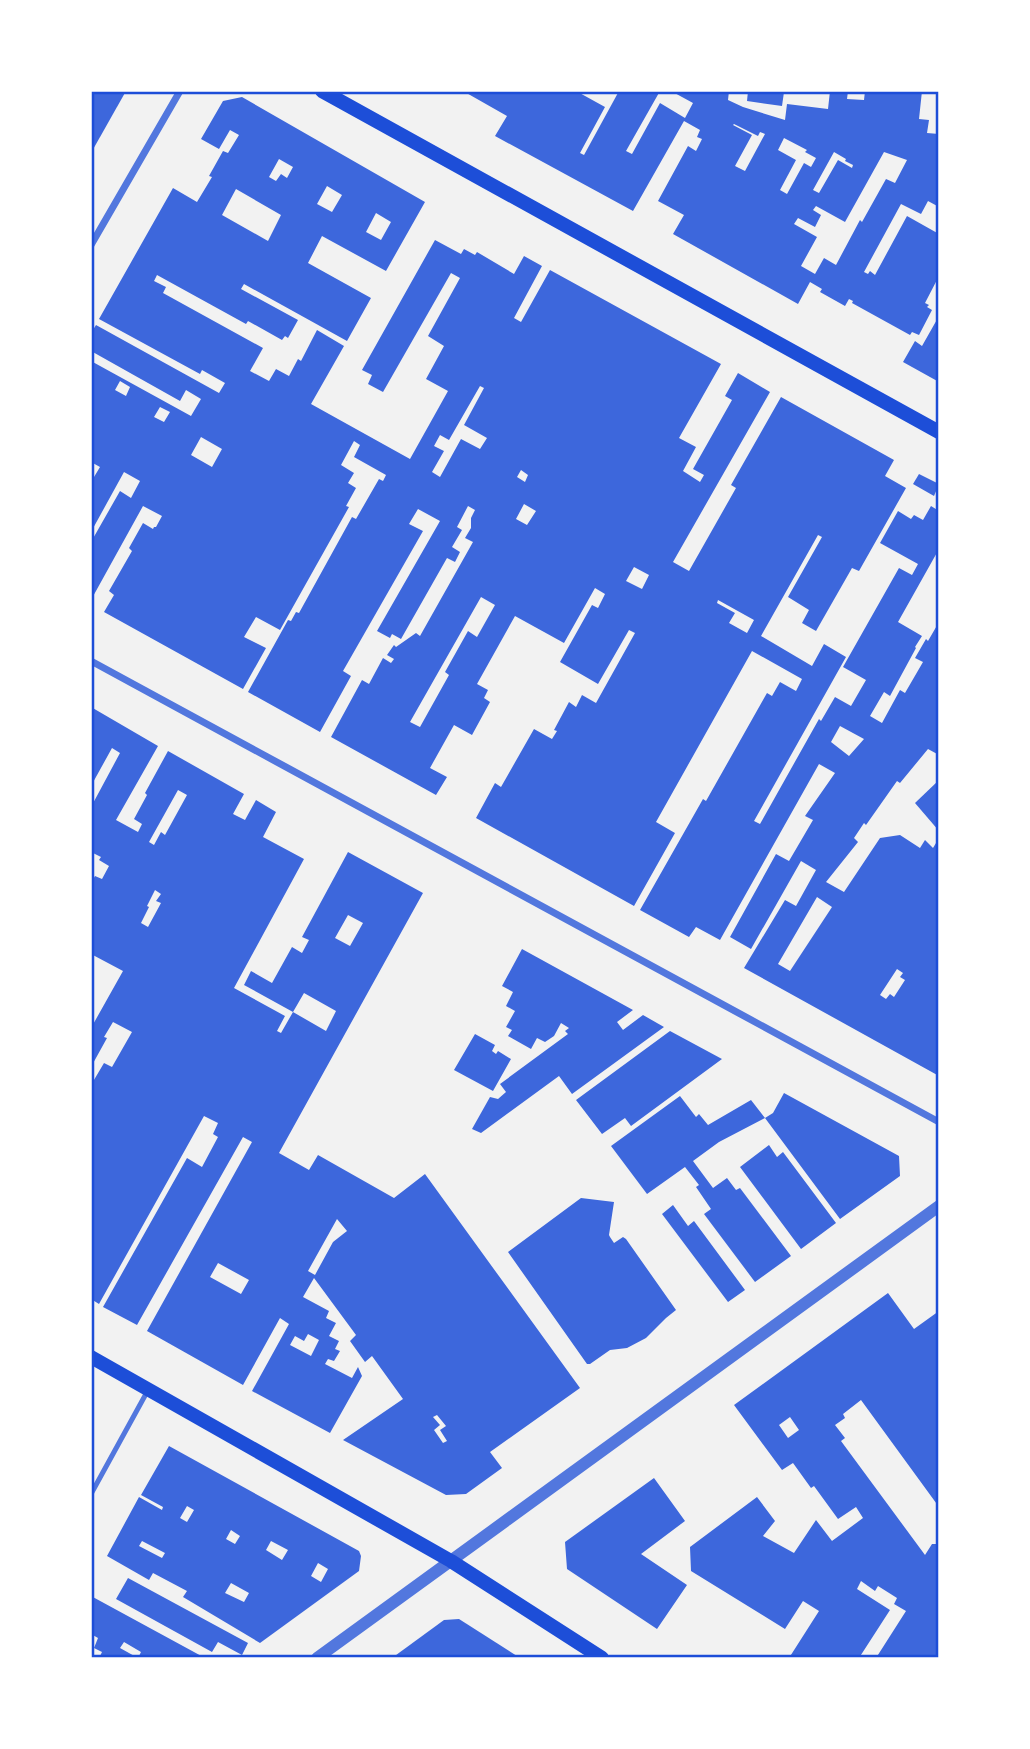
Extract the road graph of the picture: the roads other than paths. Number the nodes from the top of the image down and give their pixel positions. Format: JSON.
{"nodes":[{"id":1,"x":180,"y":91,"type":"edge"},
{"id":2,"x":322,"y":91,"type":"edge"},
{"id":3,"x":91,"y":245,"type":"edge"},
{"id":4,"x":939,"y":432,"type":"edge"},
{"id":5,"x":91,"y":661,"type":"edge"},
{"id":6,"x":939,"y":1122,"type":"edge"},
{"id":7,"x":939,"y":1206,"type":"edge"},
{"id":8,"x":91,"y":1357,"type":"edge"},
{"id":9,"x":148,"y":1389,"type":"junction"},
{"id":10,"x":91,"y":1494,"type":"edge"},
{"id":11,"x":451,"y":1561,"type":"junction"},
{"id":12,"x":317,"y":1658,"type":"edge"},
{"id":13,"x":602,"y":1658,"type":"edge"}],
"edges":[{"from":1,"to":3,"type":"street"},
{"from":2,"to":4,"type":"main road"},
{"from":5,"to":6,"type":"street"},
{"from":7,"to":11,"type":"street"},
{"from":8,"to":9,"type":"main road"},
{"from":9,"to":10,"type":"lane"},
{"from":9,"to":11,"type":"main road"},
{"from":11,"to":12,"type":"street"},
{"from":11,"to":13,"type":"main road"}]}
